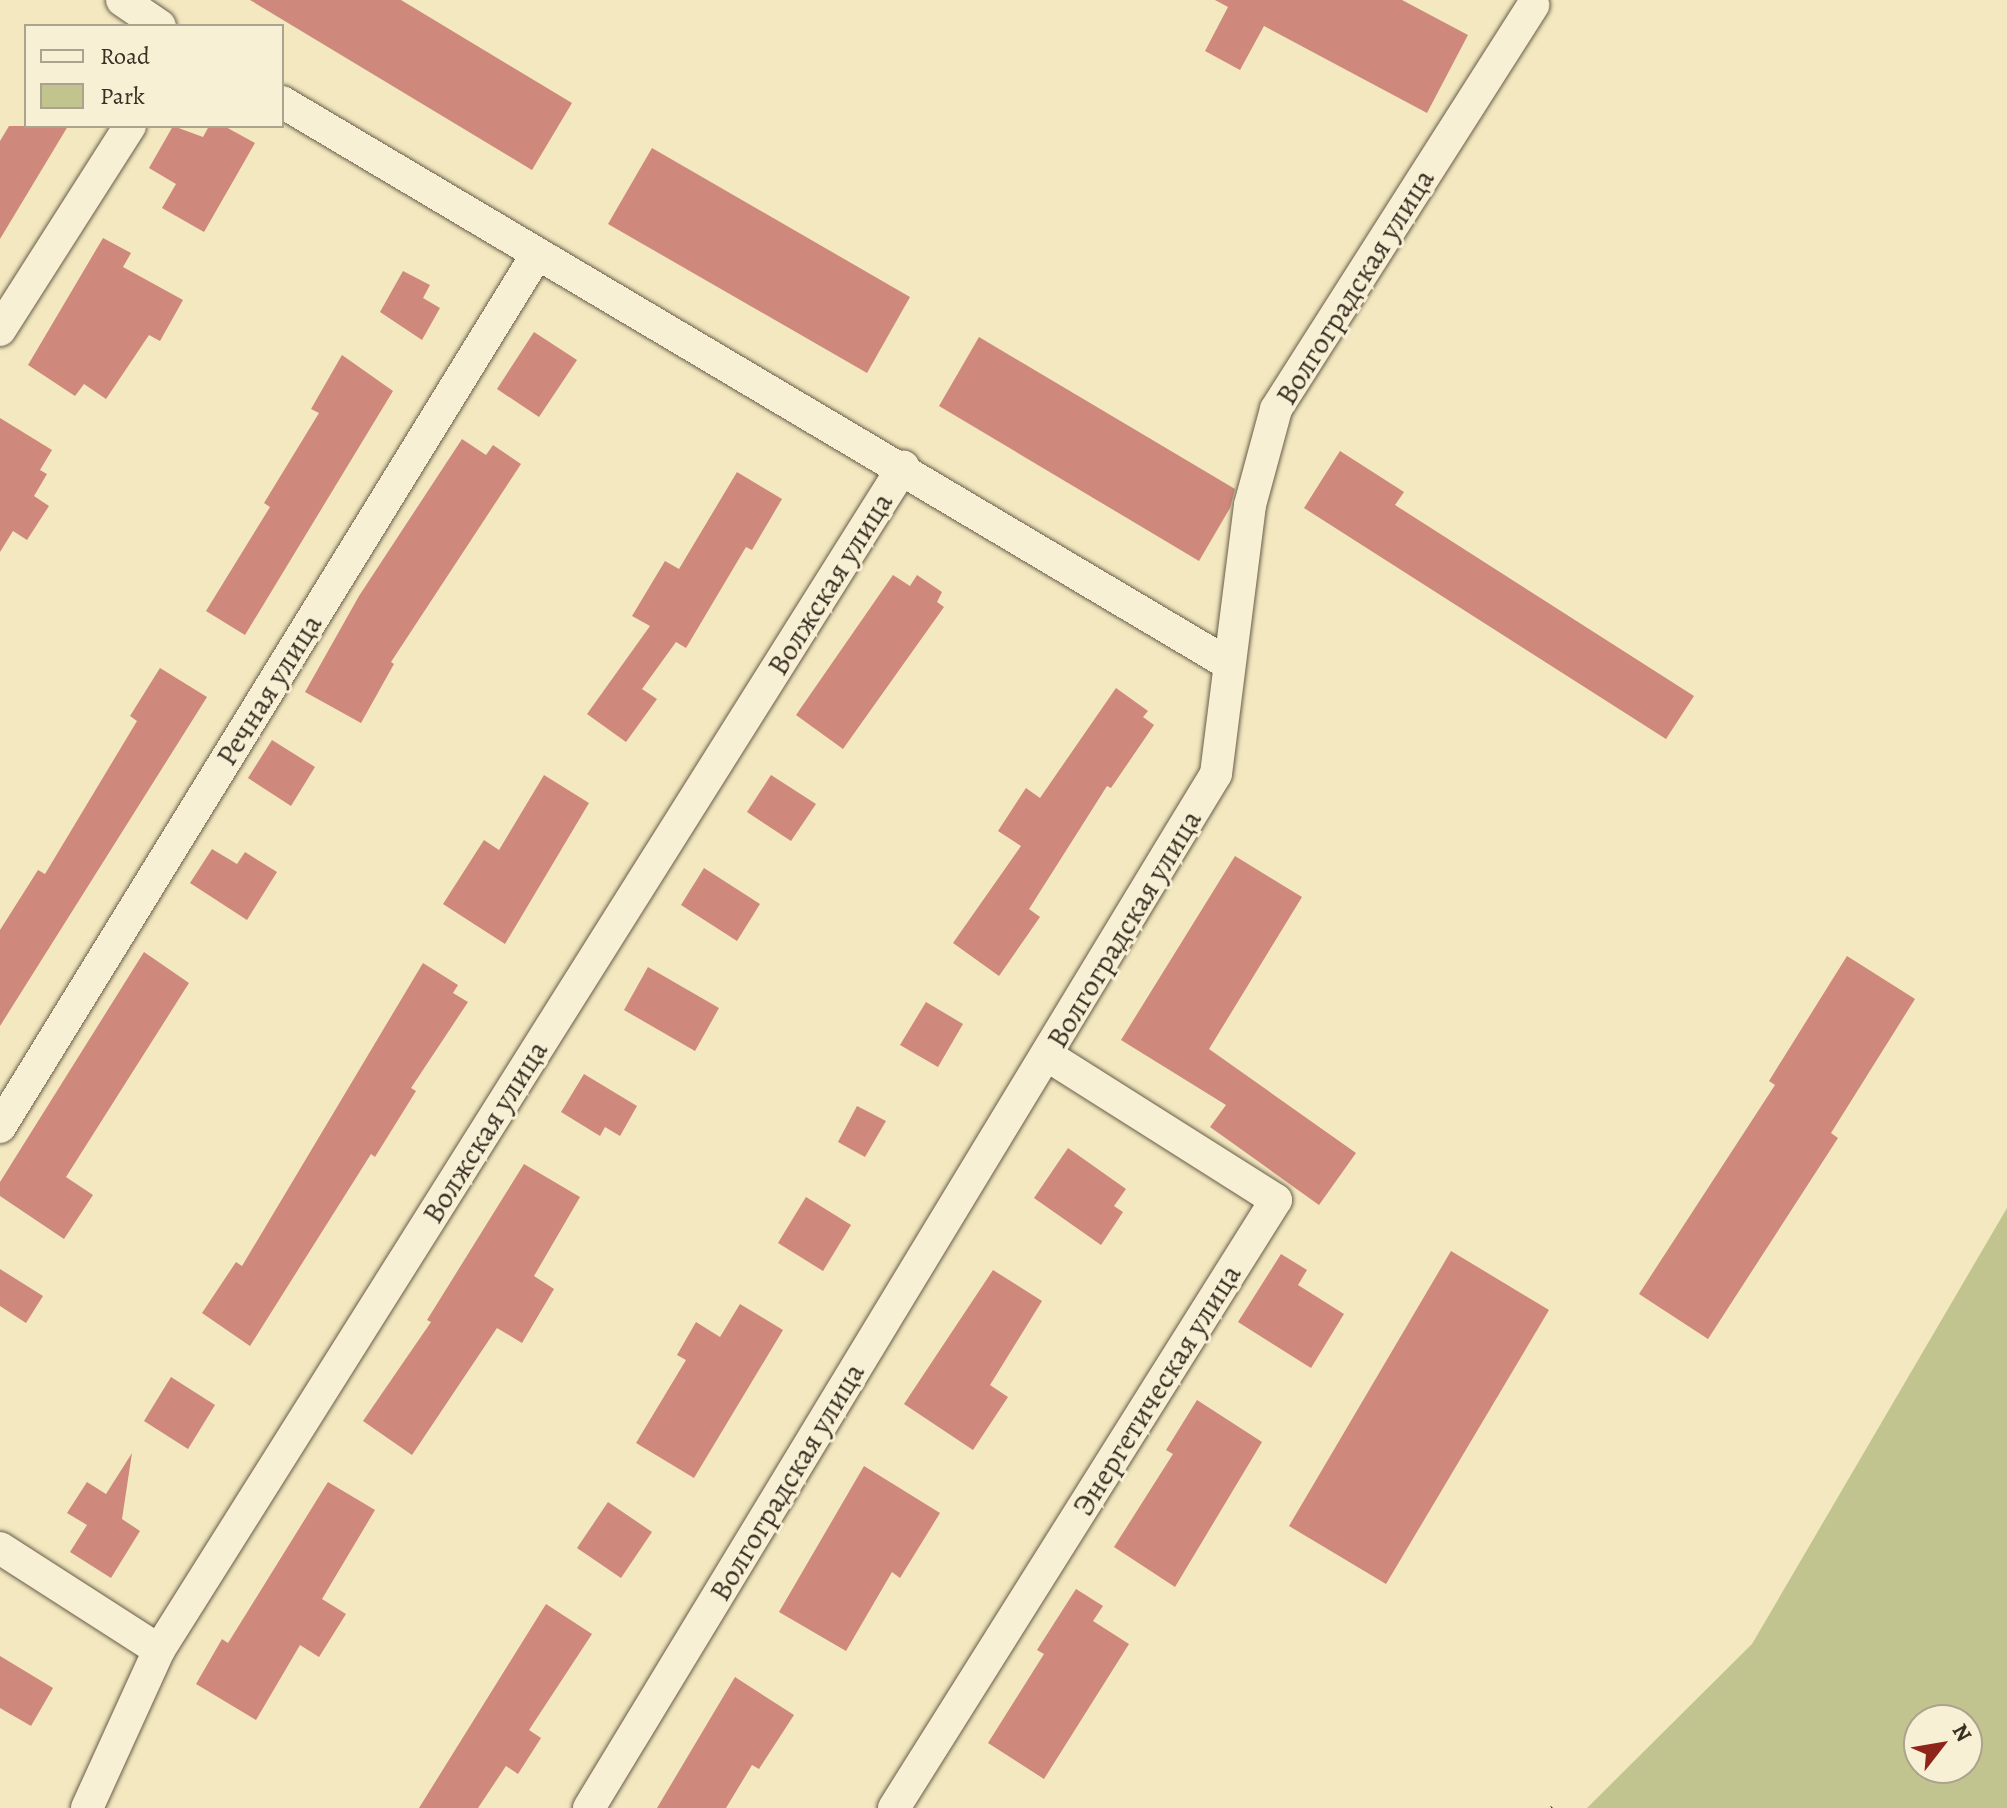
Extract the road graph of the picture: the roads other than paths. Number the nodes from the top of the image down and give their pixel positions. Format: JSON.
{"nodes":[{"id":1,"x":122,"y":0,"type":"edge"},
{"id":2,"x":1533,"y":5,"type":"dead end"},
{"id":3,"x":157,"y":24,"type":"edge"},
{"id":4,"x":284,"y":103,"type":"edge"},
{"id":5,"x":129,"y":128,"type":"edge"},
{"id":6,"x":537,"y":254,"type":"junction"},
{"id":7,"x":0,"y":330,"type":"edge"},
{"id":8,"x":903,"y":467,"type":"junction"},
{"id":9,"x":1229,"y":664,"type":"junction"},
{"id":10,"x":1048,"y":1056,"type":"junction"},
{"id":11,"x":0,"y":1127,"type":"edge"},
{"id":12,"x":0,"y":1548,"type":"edge"},
{"id":13,"x":159,"y":1650,"type":"junction"},
{"id":14,"x":87,"y":1808,"type":"edge"},
{"id":15,"x":589,"y":1808,"type":"edge"},
{"id":16,"x":894,"y":1808,"type":"edge"}],
"edges":[{"from":1,"to":3,"type":"street"},
{"from":2,"to":9,"type":"street","name":"Волгоградская улица"},
{"from":4,"to":6,"type":"street","name":"Волжская улица"},
{"from":5,"to":7,"type":"street"},
{"from":6,"to":8,"type":"street","name":"Волжская улица"},
{"from":6,"to":11,"type":"street","name":"Речная улица"},
{"from":8,"to":9,"type":"street","name":"Волжская улица"},
{"from":8,"to":13,"type":"street","name":"Волжская улица"},
{"from":9,"to":10,"type":"street","name":"Волгоградская улица"},
{"from":10,"to":15,"type":"street","name":"Волгоградская улица"},
{"from":10,"to":16,"type":"street","name":"Энергетическая улица"},
{"from":12,"to":13,"type":"street"},
{"from":13,"to":14,"type":"street","name":"Волжская улица"}]}
